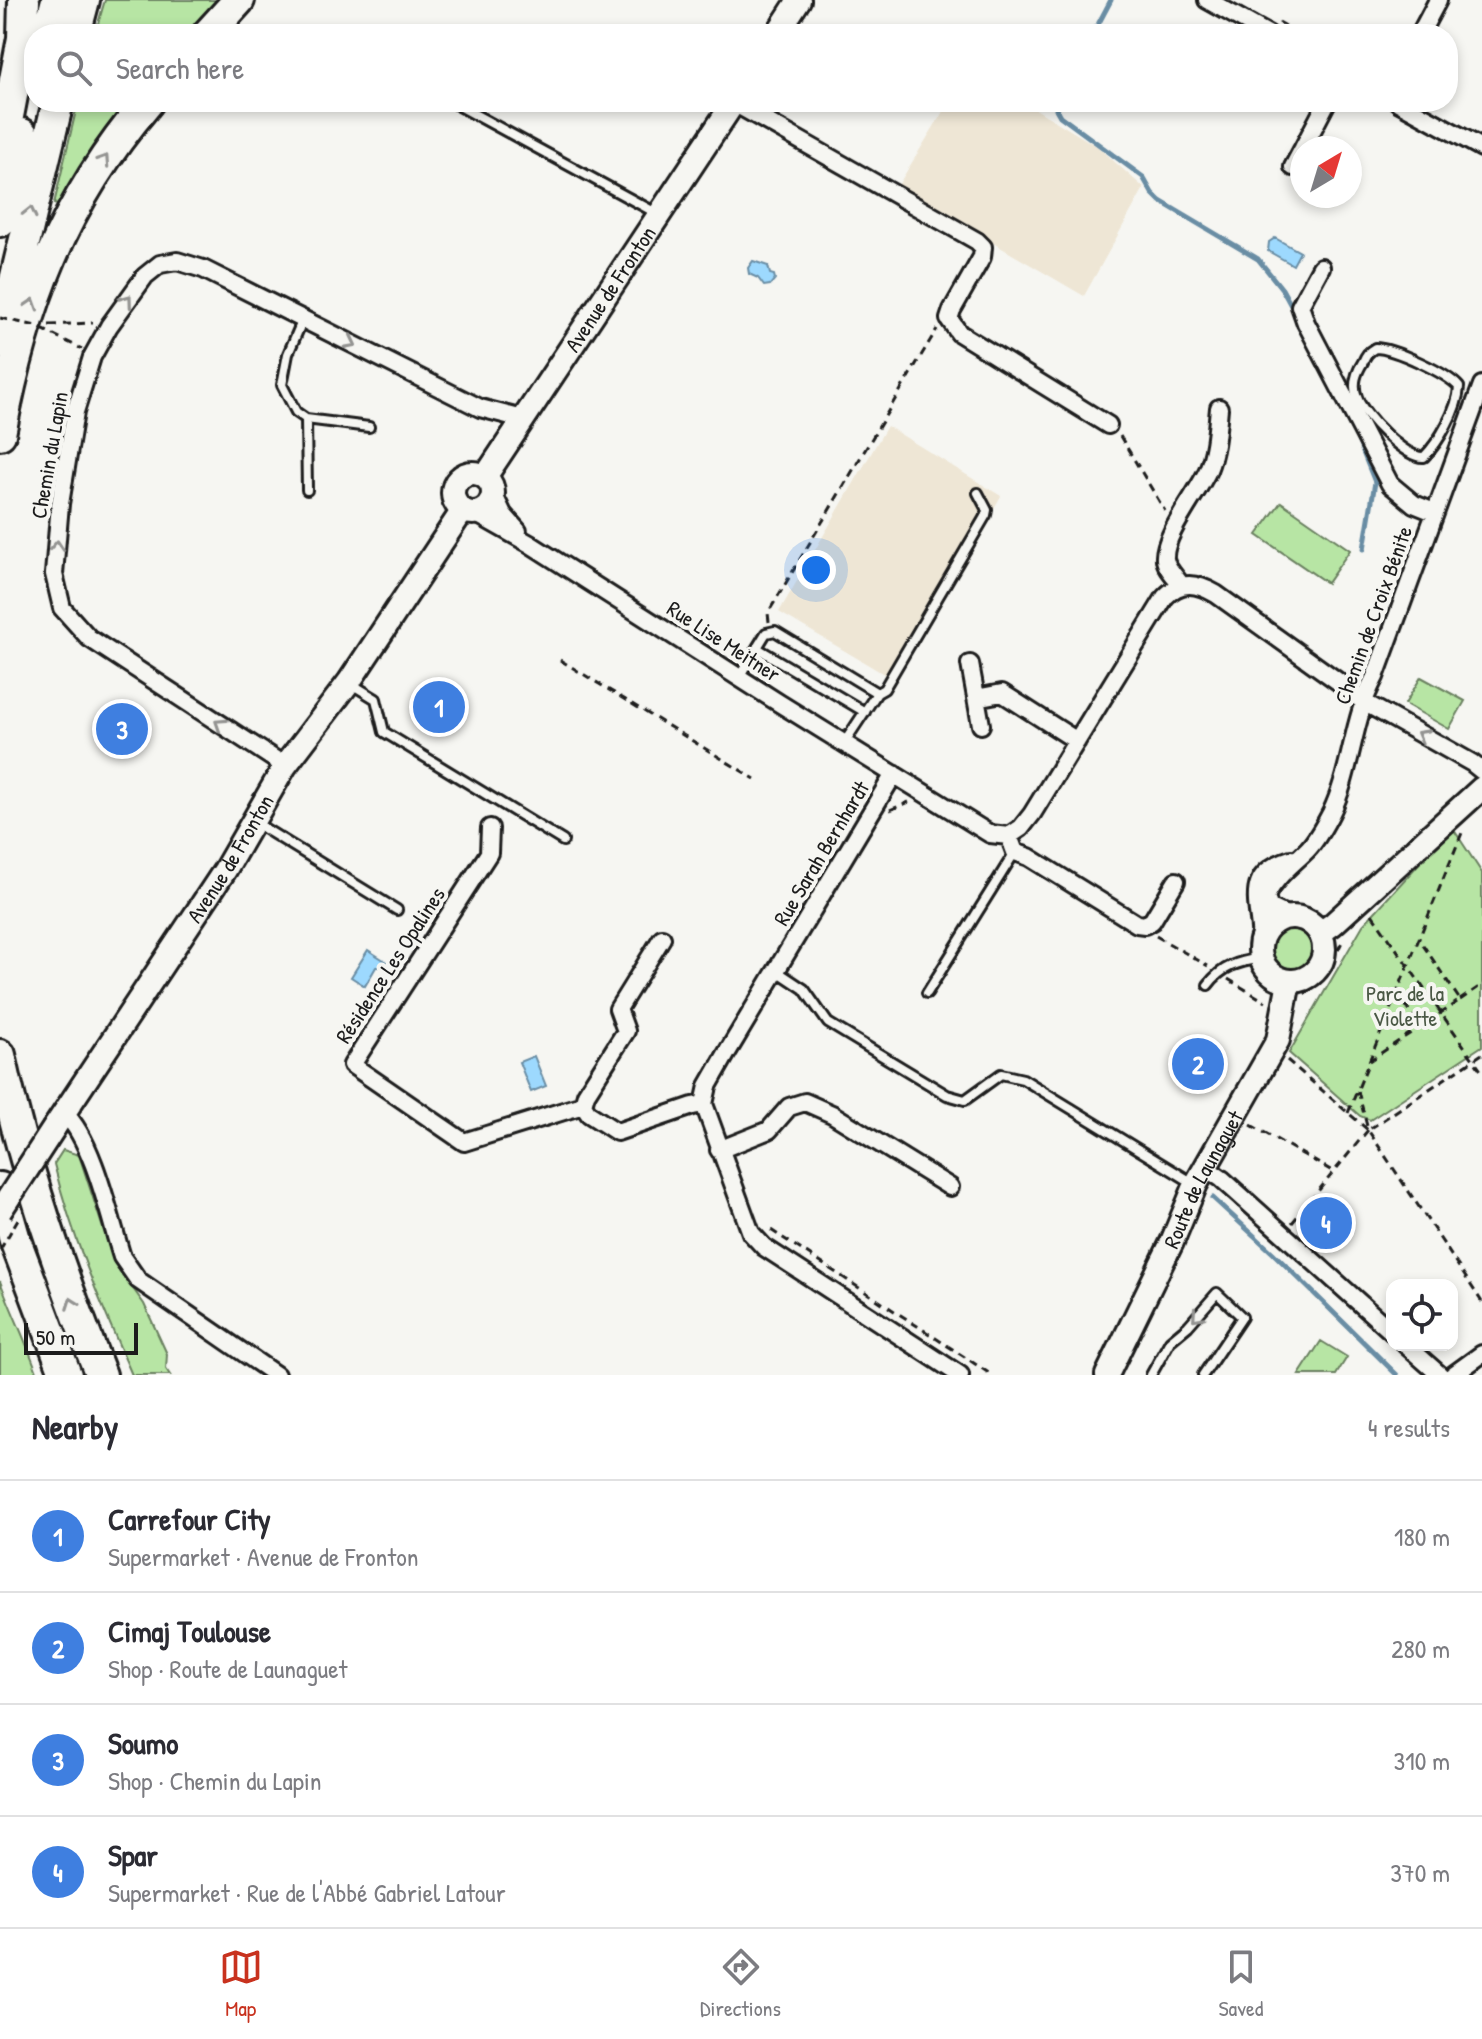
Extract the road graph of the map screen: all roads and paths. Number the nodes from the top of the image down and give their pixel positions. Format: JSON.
{"nodes":[{"id":1,"x":24,"y":0,"type":"edge"},
{"id":2,"x":57,"y":0,"type":"edge"},
{"id":3,"x":84,"y":0,"type":"edge"},
{"id":4,"x":239,"y":0,"type":"edge"},
{"id":5,"x":799,"y":0,"type":"edge"},
{"id":6,"x":1207,"y":0,"type":"edge"},
{"id":7,"x":1438,"y":0,"type":"edge"},
{"id":8,"x":51,"y":24,"type":"edge"},
{"id":9,"x":78,"y":24,"type":"edge"},
{"id":10,"x":217,"y":24,"type":"edge"},
{"id":11,"x":783,"y":24,"type":"edge"},
{"id":12,"x":1250,"y":24,"type":"edge"},
{"id":13,"x":1425,"y":24,"type":"edge"},
{"id":14,"x":28,"y":112,"type":"edge"},
{"id":15,"x":56,"y":112,"type":"edge"},
{"id":16,"x":140,"y":112,"type":"edge"},
{"id":17,"x":470,"y":112,"type":"edge"},
{"id":18,"x":727,"y":112,"type":"edge"},
{"id":19,"x":751,"y":112,"type":"edge"},
{"id":20,"x":1322,"y":112,"type":"edge"},
{"id":21,"x":1416,"y":112,"type":"edge"},
{"id":22,"x":1309,"y":136,"type":"edge"},
{"id":23,"x":1482,"y":148,"type":"edge"},
{"id":24,"x":0,"y":158,"type":"edge"},
{"id":25,"x":655,"y":213,"type":"junction"},
{"id":26,"x":0,"y":221,"type":"edge"},
{"id":27,"x":1321,"y":267,"type":"dead end"},
{"id":28,"x":0,"y":318,"type":"edge"},
{"id":29,"x":304,"y":319,"type":"junction"},
{"id":30,"x":949,"y":319,"type":"junction"},
{"id":31,"x":89,"y":323,"type":"dead end"},
{"id":32,"x":36,"y":326,"type":"junction"},
{"id":33,"x":0,"y":343,"type":"edge"},
{"id":34,"x":82,"y":349,"type":"dead end"},
{"id":35,"x":1482,"y":385,"type":"edge"},
{"id":36,"x":1219,"y":408,"type":"dead end"},
{"id":37,"x":519,"y":417,"type":"junction"},
{"id":38,"x":306,"y":419,"type":"junction"},
{"id":39,"x":1445,"y":424,"type":"junction"},
{"id":40,"x":1108,"y":425,"type":"joint"},
{"id":41,"x":369,"y":427,"type":"dead end"},
{"id":42,"x":1464,"y":433,"type":"junction"},
{"id":43,"x":0,"y":434,"type":"edge"},
{"id":44,"x":491,"y":478,"type":"junction"},
{"id":45,"x":307,"y":490,"type":"dead end"},
{"id":46,"x":978,"y":493,"type":"dead end"},
{"id":47,"x":469,"y":512,"type":"junction"},
{"id":48,"x":1434,"y":512,"type":"junction"},
{"id":49,"x":1175,"y":529,"type":"junction"},
{"id":50,"x":530,"y":544,"type":"junction"},
{"id":51,"x":1181,"y":585,"type":"junction"},
{"id":52,"x":771,"y":631,"type":"junction"},
{"id":53,"x":757,"y":648,"type":"junction"},
{"id":54,"x":560,"y":660,"type":"dead end"},
{"id":55,"x":970,"y":664,"type":"dead end"},
{"id":56,"x":739,"y":677,"type":"junction"},
{"id":57,"x":349,"y":682,"type":"junction"},
{"id":58,"x":877,"y":693,"type":"junction"},
{"id":59,"x":976,"y":698,"type":"junction"},
{"id":60,"x":1362,"y":701,"type":"junction"},
{"id":61,"x":865,"y":712,"type":"junction"},
{"id":62,"x":981,"y":725,"type":"dead end"},
{"id":63,"x":1077,"y":741,"type":"junction"},
{"id":64,"x":844,"y":743,"type":"junction"},
{"id":65,"x":285,"y":766,"type":"junction"},
{"id":66,"x":894,"y":774,"type":"junction"},
{"id":67,"x":755,"y":779,"type":"dead end"},
{"id":68,"x":1481,"y":786,"type":"edge"},
{"id":69,"x":1465,"y":820,"type":"dead end"},
{"id":70,"x":253,"y":822,"type":"junction"},
{"id":71,"x":490,"y":828,"type":"dead end"},
{"id":72,"x":563,"y":841,"type":"dead end"},
{"id":73,"x":1012,"y":844,"type":"junction"},
{"id":74,"x":1301,"y":856,"type":"junction"},
{"id":75,"x":1176,"y":881,"type":"dead end"},
{"id":76,"x":397,"y":910,"type":"dead end"},
{"id":77,"x":1370,"y":910,"type":"dead end"},
{"id":78,"x":1290,"y":917,"type":"junction"},
{"id":79,"x":1349,"y":929,"type":"dead end"},
{"id":80,"x":1320,"y":933,"type":"junction"},
{"id":81,"x":662,"y":938,"type":"dead end"},
{"id":82,"x":1419,"y":939,"type":"junction"},
{"id":83,"x":1261,"y":949,"type":"junction"},
{"id":84,"x":1407,"y":966,"type":"junction"},
{"id":85,"x":776,"y":970,"type":"junction"},
{"id":86,"x":1289,"y":981,"type":"junction"},
{"id":87,"x":1208,"y":985,"type":"dead end"},
{"id":88,"x":1482,"y":985,"type":"edge"},
{"id":89,"x":1397,"y":992,"type":"junction"},
{"id":90,"x":927,"y":993,"type":"dead end"},
{"id":91,"x":1460,"y":1000,"type":"junction"},
{"id":92,"x":1301,"y":1001,"type":"dead end"},
{"id":93,"x":1441,"y":1013,"type":"junction"},
{"id":94,"x":1420,"y":1027,"type":"junction"},
{"id":95,"x":1482,"y":1054,"type":"edge"},
{"id":96,"x":0,"y":1055,"type":"edge"},
{"id":97,"x":1280,"y":1055,"type":"dead end"},
{"id":98,"x":1474,"y":1059,"type":"junction"},
{"id":99,"x":1369,"y":1061,"type":"junction"},
{"id":100,"x":1482,"y":1072,"type":"edge"},
{"id":101,"x":1357,"y":1089,"type":"junction"},
{"id":102,"x":704,"y":1104,"type":"junction"},
{"id":103,"x":583,"y":1105,"type":"junction"},
{"id":104,"x":1348,"y":1113,"type":"junction"},
{"id":105,"x":59,"y":1121,"type":"junction"},
{"id":106,"x":1248,"y":1123,"type":"dead end"},
{"id":107,"x":1368,"y":1130,"type":"junction"},
{"id":108,"x":719,"y":1150,"type":"junction"},
{"id":109,"x":1334,"y":1172,"type":"junction"},
{"id":110,"x":1201,"y":1176,"type":"junction"},
{"id":111,"x":950,"y":1187,"type":"dead end"},
{"id":112,"x":0,"y":1188,"type":"edge"},
{"id":113,"x":0,"y":1211,"type":"edge"},
{"id":114,"x":1283,"y":1234,"type":"junction"},
{"id":115,"x":1482,"y":1302,"type":"edge"},
{"id":116,"x":1386,"y":1327,"type":"edge"},
{"id":117,"x":1413,"y":1351,"type":"edge"},
{"id":118,"x":1482,"y":1354,"type":"edge"},
{"id":119,"x":66,"y":1375,"type":"edge"},
{"id":120,"x":101,"y":1375,"type":"edge"},
{"id":121,"x":276,"y":1375,"type":"edge"},
{"id":122,"x":960,"y":1375,"type":"edge"},
{"id":123,"x":1107,"y":1375,"type":"edge"},
{"id":124,"x":1151,"y":1375,"type":"edge"},
{"id":125,"x":1203,"y":1375,"type":"edge"},
{"id":126,"x":1440,"y":1375,"type":"edge"},
{"id":127,"x":1453,"y":1375,"type":"edge"}],
"edges":[{"from":1,"to":24,"type":"highway"},
{"from":2,"to":8,"type":"highway"},
{"from":3,"to":9,"type":"highway"},
{"from":4,"to":10,"type":"highway"},
{"from":5,"to":11,"type":"main road"},
{"from":6,"to":12,"type":"street"},
{"from":7,"to":13,"type":"street"},
{"from":14,"to":26,"type":"highway"},
{"from":33,"to":15,"type":"highway","one_way":true},
{"from":43,"to":16,"type":"highway","one_way":true},
{"from":17,"to":25,"type":"lane"},
{"from":18,"to":25,"type":"main road","name":"Avenue de Fronton"},
{"from":19,"to":30,"type":"street"},
{"from":20,"to":22,"type":"street"},
{"from":21,"to":23,"type":"street"},
{"from":25,"to":37,"type":"main road","name":"Avenue de Fronton"},
{"from":27,"to":48,"type":"street"},
{"from":28,"to":32,"type":"path","bridge":true},
{"from":29,"to":37,"type":"street","name":"Chemin du Lapin","one_way":true},
{"from":29,"to":38,"type":"lane"},
{"from":65,"to":29,"type":"street","name":"Chemin du Lapin","one_way":true},
{"from":30,"to":40,"type":"street"},
{"from":30,"to":52,"type":"path"},
{"from":31,"to":32,"type":"path"},
{"from":32,"to":34,"type":"path","bridge":true},
{"from":35,"to":42,"type":"street","name":"Chemin de Croix Bénite"},
{"from":36,"to":49,"type":"street"},
{"from":37,"to":44,"type":"main road","name":"Avenue de Fronton"},
{"from":38,"to":41,"type":"lane"},
{"from":38,"to":45,"type":"lane"},
{"from":39,"to":39,"type":"lane"},
{"from":39,"to":42,"type":"lane"},
{"from":40,"to":49,"type":"path"},
{"from":42,"to":48,"type":"street","name":"Chemin de Croix Bénite"},
{"from":44,"to":47,"type":"main road"},
{"from":44,"to":47,"type":"main road"},
{"from":44,"to":50,"type":"street","name":"Rue Lise Meitner"},
{"from":46,"to":58,"type":"lane"},
{"from":47,"to":50,"type":"street","name":"Rue Lise Meitner"},
{"from":47,"to":57,"type":"main road","name":"Avenue de Fronton"},
{"from":48,"to":60,"type":"street","name":"Chemin de Croix Bénite"},
{"from":49,"to":51,"type":"street"},
{"from":50,"to":56,"type":"street","name":"Rue Lise Meitner"},
{"from":51,"to":60,"type":"street"},
{"from":51,"to":63,"type":"street"},
{"from":52,"to":53,"type":"lane"},
{"from":52,"to":58,"type":"lane"},
{"from":53,"to":56,"type":"lane"},
{"from":53,"to":61,"type":"lane"},
{"from":54,"to":67,"type":"path"},
{"from":55,"to":59,"type":"street"},
{"from":56,"to":64,"type":"street","name":"Rue Lise Meitner"},
{"from":57,"to":65,"type":"main road","name":"Avenue de Fronton"},
{"from":57,"to":72,"type":"lane"},
{"from":58,"to":61,"type":"lane"},
{"from":59,"to":62,"type":"street"},
{"from":59,"to":63,"type":"street"},
{"from":68,"to":60,"type":"street","one_way":true},
{"from":60,"to":74,"type":"street","name":"Chemin de Croix Bénite"},
{"from":61,"to":64,"type":"lane"},
{"from":63,"to":73,"type":"street"},
{"from":64,"to":66,"type":"street","name":"Rue Lise Meitner"},
{"from":65,"to":70,"type":"main road","name":"Avenue de Fronton"},
{"from":66,"to":73,"type":"street","name":"Rue Sarah Bernhardt"},
{"from":66,"to":85,"type":"street","name":"Rue Sarah Bernhardt"},
{"from":68,"to":80,"type":"main road"},
{"from":69,"to":82,"type":"path"},
{"from":70,"to":76,"type":"lane"},
{"from":70,"to":105,"type":"main road","name":"Avenue de Fronton"},
{"from":71,"to":103,"type":"street","name":"Résidence Les Opalines"},
{"from":73,"to":75,"type":"street","name":"Rue Sarah Bernhardt"},
{"from":73,"to":90,"type":"lane"},
{"from":74,"to":78,"type":"street","name":"Chemin de Croix Bénite"},
{"from":74,"to":83,"type":"street","name":"Chemin de Croix Bénite"},
{"from":77,"to":84,"type":"path"},
{"from":78,"to":80,"type":"main road"},
{"from":78,"to":83,"type":"main road"},
{"from":79,"to":92,"type":"path"},
{"from":80,"to":86,"type":"main road"},
{"from":81,"to":103,"type":"street"},
{"from":82,"to":84,"type":"path"},
{"from":82,"to":91,"type":"path"},
{"from":83,"to":86,"type":"main road"},
{"from":83,"to":87,"type":"lane"},
{"from":84,"to":89,"type":"path"},
{"from":84,"to":93,"type":"path"},
{"from":85,"to":102,"type":"street","name":"Rue Sarah Bernhardt"},
{"from":85,"to":110,"type":"lane"},
{"from":86,"to":110,"type":"main road","name":"Route de Launaguet"},
{"from":88,"to":91,"type":"path"},
{"from":89,"to":94,"type":"path"},
{"from":89,"to":99,"type":"path"},
{"from":91,"to":93,"type":"path"},
{"from":93,"to":94,"type":"path"},
{"from":93,"to":98,"type":"path"},
{"from":94,"to":99,"type":"path"},
{"from":95,"to":98,"type":"path"},
{"from":120,"to":96,"type":"highway","one_way":true},
{"from":97,"to":104,"type":"path"},
{"from":98,"to":100,"type":"path"},
{"from":98,"to":107,"type":"path"},
{"from":99,"to":101,"type":"path"},
{"from":101,"to":104,"type":"path"},
{"from":101,"to":107,"type":"path"},
{"from":102,"to":103,"type":"street"},
{"from":102,"to":108,"type":"street"},
{"from":104,"to":107,"type":"path"},
{"from":105,"to":113,"type":"main road","name":"Avenue de Fronton","bridge":true},
{"from":105,"to":121,"type":"street"},
{"from":106,"to":109,"type":"path"},
{"from":107,"to":109,"type":"path"},
{"from":107,"to":115,"type":"path"},
{"from":108,"to":111,"type":"street"},
{"from":108,"to":122,"type":"street"},
{"from":109,"to":114,"type":"path"},
{"from":110,"to":114,"type":"street"},
{"from":110,"to":123,"type":"main road","name":"Route de Launaguet"},
{"from":112,"to":119,"type":"highway"},
{"from":114,"to":116,"type":"street"},
{"from":117,"to":126,"type":"street"},
{"from":118,"to":127,"type":"street"},
{"from":125,"to":124,"type":"lane","one_way":true}]}
